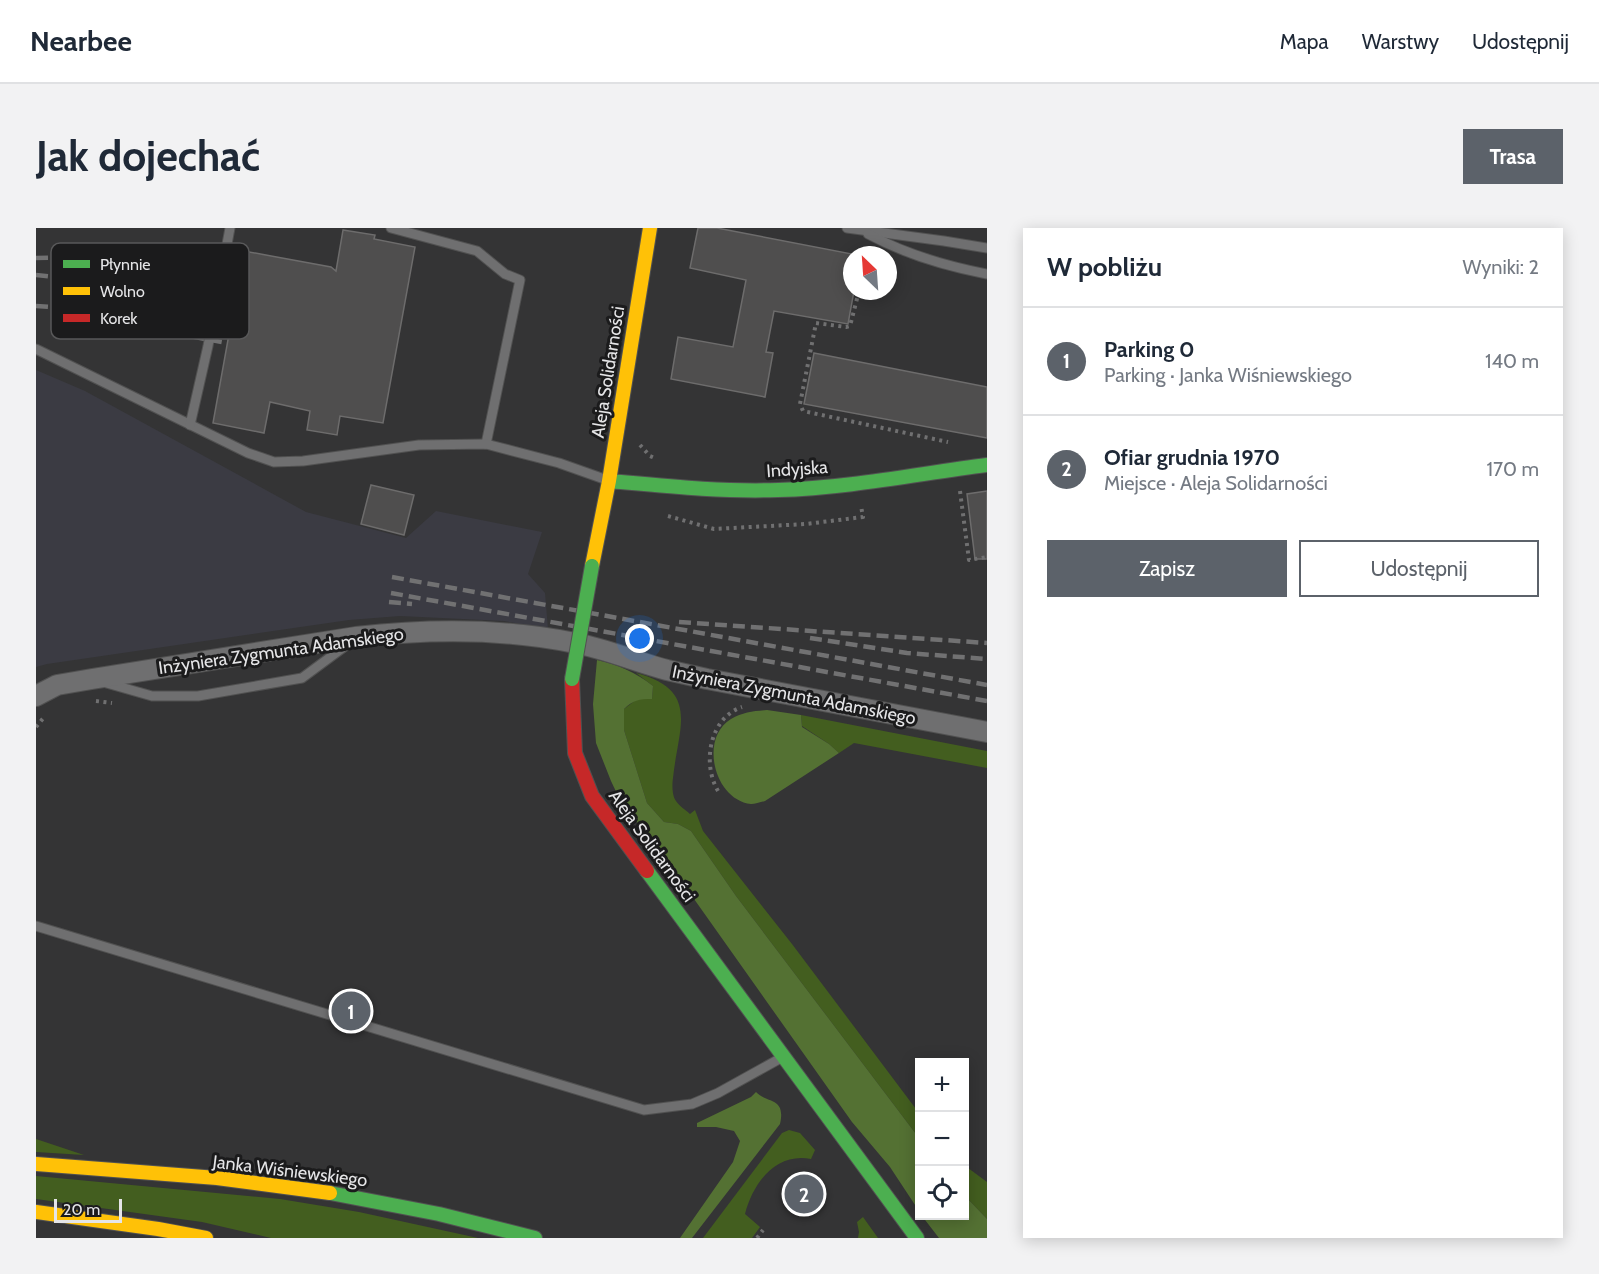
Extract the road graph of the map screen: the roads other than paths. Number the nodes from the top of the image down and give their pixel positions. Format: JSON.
{"nodes":[{"id":1,"x":230,"y":228,"type":"edge"},
{"id":2,"x":391,"y":228,"type":"edge"},
{"id":3,"x":650,"y":228,"type":"edge"},
{"id":4,"x":847,"y":228,"type":"edge"},
{"id":5,"x":863,"y":231,"type":"junction"},
{"id":6,"x":227,"y":243,"type":"edge"},
{"id":7,"x":987,"y":248,"type":"edge"},
{"id":8,"x":987,"y":274,"type":"edge"},
{"id":9,"x":207,"y":339,"type":"edge"},
{"id":10,"x":36,"y":349,"type":"edge"},
{"id":11,"x":190,"y":425,"type":"junction"},
{"id":12,"x":486,"y":444,"type":"junction"},
{"id":13,"x":987,"y":465,"type":"edge"},
{"id":14,"x":609,"y":481,"type":"junction"},
{"id":15,"x":356,"y":638,"type":"junction"},
{"id":16,"x":92,"y":679,"type":"junction"},
{"id":17,"x":36,"y":696,"type":"edge"},
{"id":18,"x":987,"y":732,"type":"edge"},
{"id":19,"x":36,"y":926,"type":"edge"},
{"id":20,"x":784,"y":1056,"type":"junction"},
{"id":21,"x":36,"y":1164,"type":"edge"},
{"id":22,"x":36,"y":1212,"type":"edge"},
{"id":23,"x":206,"y":1238,"type":"edge"},
{"id":24,"x":535,"y":1238,"type":"edge"},
{"id":25,"x":916,"y":1238,"type":"edge"}],
"edges":[{"from":1,"to":6,"type":"lane"},
{"from":2,"to":12,"type":"lane"},
{"from":3,"to":14,"type":"main road","name":"Aleja Solidarności"},
{"from":4,"to":5,"type":"lane"},
{"from":5,"to":7,"type":"lane"},
{"from":5,"to":8,"type":"lane"},
{"from":9,"to":11,"type":"lane"},
{"from":10,"to":11,"type":"lane"},
{"from":11,"to":12,"type":"lane"},
{"from":12,"to":14,"type":"lane"},
{"from":13,"to":14,"type":"main road","name":"Indyjska"},
{"from":14,"to":20,"type":"main road","name":"Aleja Solidarności","bridge":true},
{"from":15,"to":16,"type":"street","name":"Inżyniera Zygmunta Adamskiego"},
{"from":15,"to":16,"type":"lane"},
{"from":15,"to":18,"type":"street","name":"Inżyniera Zygmunta Adamskiego"},
{"from":16,"to":17,"type":"street","name":"Inżyniera Zygmunta Adamskiego"},
{"from":19,"to":20,"type":"lane"},
{"from":20,"to":25,"type":"main road","name":"Aleja Solidarności"},
{"from":21,"to":24,"type":"main road","name":"Janka Wiśniewskiego"},
{"from":22,"to":23,"type":"main road"}]}
